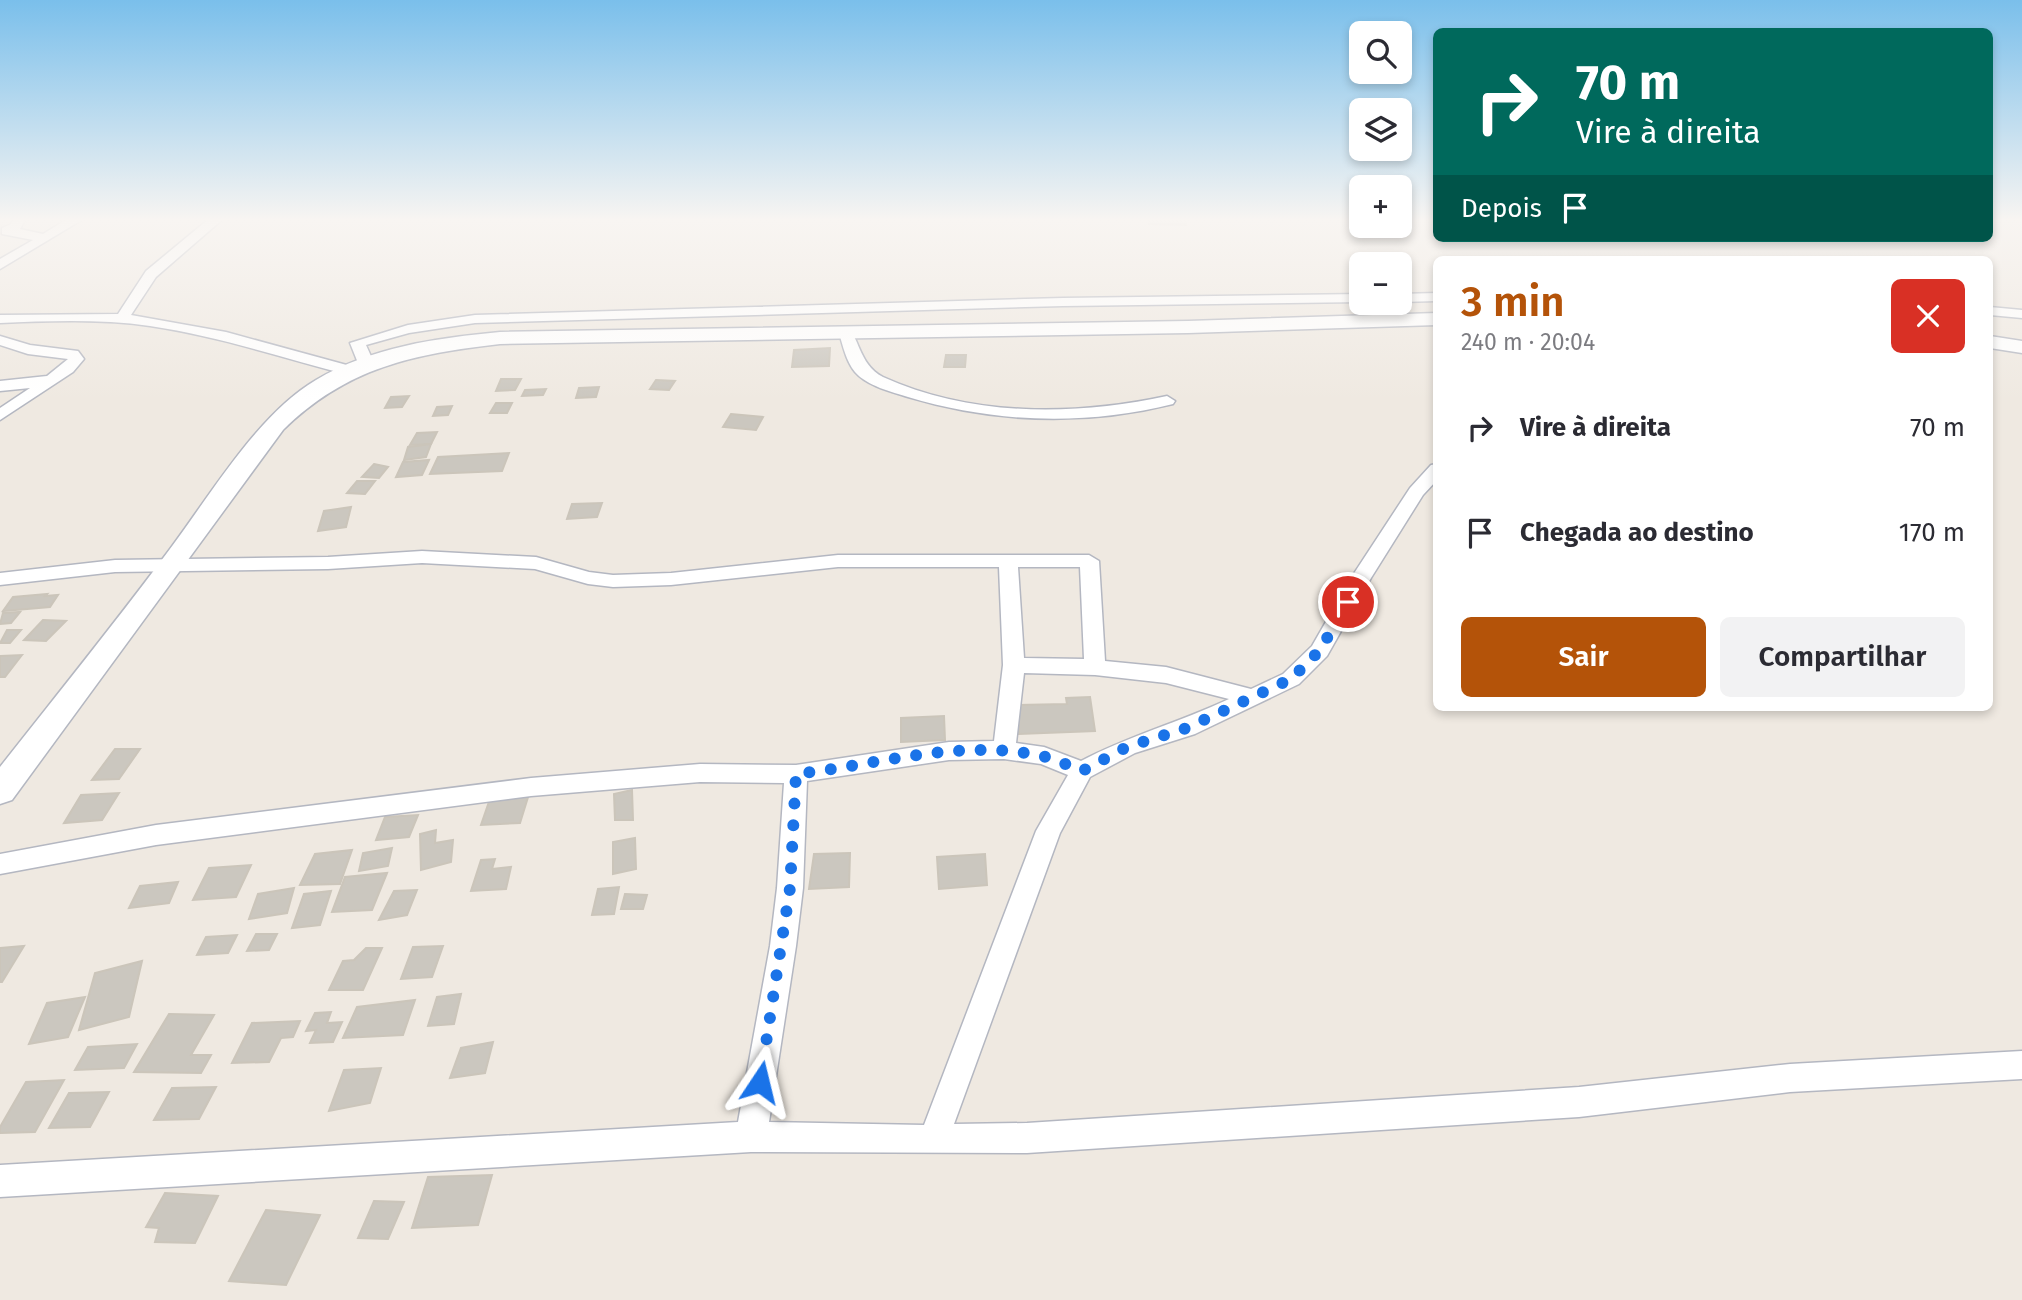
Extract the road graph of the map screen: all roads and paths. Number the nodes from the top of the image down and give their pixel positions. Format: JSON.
{"nodes":[{"id":1,"x":148,"y":279,"type":"edge"},
{"id":2,"x":1433,"y":297,"type":"edge"},
{"id":3,"x":1349,"y":298,"type":"edge"},
{"id":4,"x":1412,"y":298,"type":"edge"},
{"id":5,"x":1993,"y":311,"type":"edge"},
{"id":6,"x":2022,"y":314,"type":"edge"},
{"id":7,"x":1433,"y":319,"type":"edge"},
{"id":8,"x":0,"y":320,"type":"edge"},
{"id":9,"x":121,"y":320,"type":"junction"},
{"id":10,"x":846,"y":333,"type":"junction"},
{"id":11,"x":0,"y":340,"type":"edge"},
{"id":12,"x":1993,"y":342,"type":"edge"},
{"id":13,"x":2022,"y":347,"type":"edge"},
{"id":14,"x":358,"y":366,"type":"junction"},
{"id":15,"x":51,"y":380,"type":"junction"},
{"id":16,"x":0,"y":386,"type":"edge"},
{"id":17,"x":1167,"y":401,"type":"dead end"},
{"id":18,"x":0,"y":415,"type":"edge"},
{"id":19,"x":1433,"y":473,"type":"edge"},
{"id":20,"x":1008,"y":563,"type":"junction"},
{"id":21,"x":172,"y":566,"type":"junction"},
{"id":22,"x":0,"y":579,"type":"edge"},
{"id":23,"x":1014,"y":665,"type":"junction"},
{"id":24,"x":1095,"y":667,"type":"junction"},
{"id":25,"x":1252,"y":697,"type":"junction"},
{"id":26,"x":1004,"y":750,"type":"junction"},
{"id":27,"x":1082,"y":771,"type":"junction"},
{"id":28,"x":796,"y":774,"type":"junction"},
{"id":29,"x":0,"y":791,"type":"edge"},
{"id":30,"x":0,"y":864,"type":"edge"},
{"id":31,"x":2022,"y":1065,"type":"edge"},
{"id":32,"x":751,"y":1137,"type":"junction"},
{"id":33,"x":933,"y":1140,"type":"junction"},
{"id":34,"x":0,"y":1181,"type":"edge"}],
"edges":[{"from":1,"to":9,"type":"street"},
{"from":2,"to":4,"type":"street"},
{"from":3,"to":14,"type":"street"},
{"from":5,"to":6,"type":"street"},
{"from":7,"to":10,"type":"main road"},
{"from":8,"to":9,"type":"street"},
{"from":9,"to":14,"type":"street"},
{"from":10,"to":14,"type":"main road"},
{"from":10,"to":17,"type":"street"},
{"from":11,"to":15,"type":"street"},
{"from":12,"to":13,"type":"main road"},
{"from":14,"to":21,"type":"main road"},
{"from":15,"to":16,"type":"street"},
{"from":15,"to":18,"type":"street"},
{"from":19,"to":25,"type":"street"},
{"from":20,"to":21,"type":"street"},
{"from":20,"to":23,"type":"street"},
{"from":20,"to":24,"type":"street"},
{"from":21,"to":22,"type":"street"},
{"from":21,"to":29,"type":"main road"},
{"from":23,"to":24,"type":"street"},
{"from":23,"to":26,"type":"street"},
{"from":24,"to":25,"type":"street"},
{"from":25,"to":27,"type":"street"},
{"from":26,"to":27,"type":"street"},
{"from":26,"to":28,"type":"street"},
{"from":27,"to":33,"type":"street"},
{"from":28,"to":30,"type":"street"},
{"from":28,"to":32,"type":"street"},
{"from":31,"to":33,"type":"street"},
{"from":32,"to":33,"type":"street"},
{"from":32,"to":34,"type":"street"}]}
